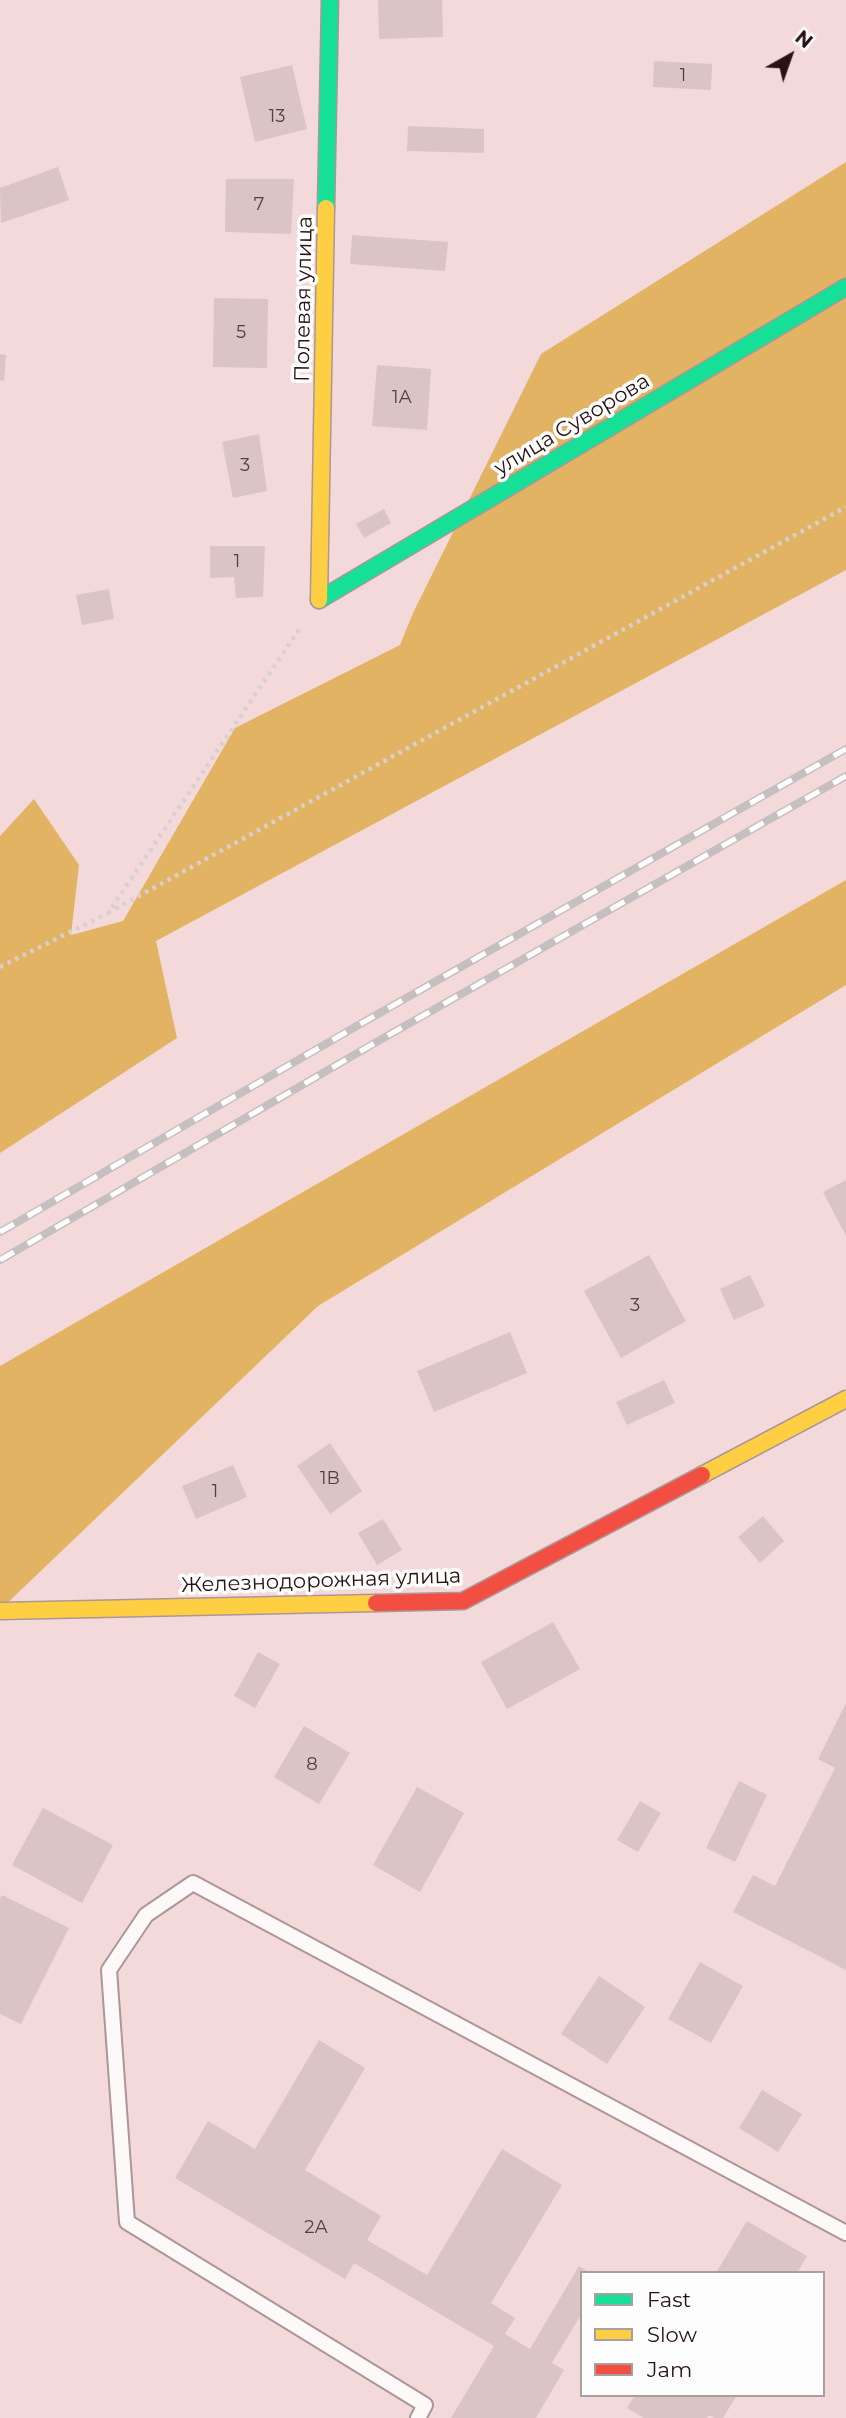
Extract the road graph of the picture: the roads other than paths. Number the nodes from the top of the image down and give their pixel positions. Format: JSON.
{"nodes":[{"id":1,"x":330,"y":0,"type":"edge"},
{"id":2,"x":846,"y":287,"type":"edge"},
{"id":3,"x":319,"y":600,"type":"joint"},
{"id":4,"x":846,"y":1399,"type":"edge"},
{"id":5,"x":0,"y":1611,"type":"edge"},
{"id":6,"x":846,"y":2233,"type":"edge"},
{"id":7,"x":418,"y":2418,"type":"edge"}],
"edges":[{"from":1,"to":3,"type":"street","name":"Полевая улица"},
{"from":2,"to":3,"type":"street","name":"улица Суворова"},
{"from":4,"to":5,"type":"street","name":"Железнодорожная улица"},
{"from":6,"to":7,"type":"lane"}]}
